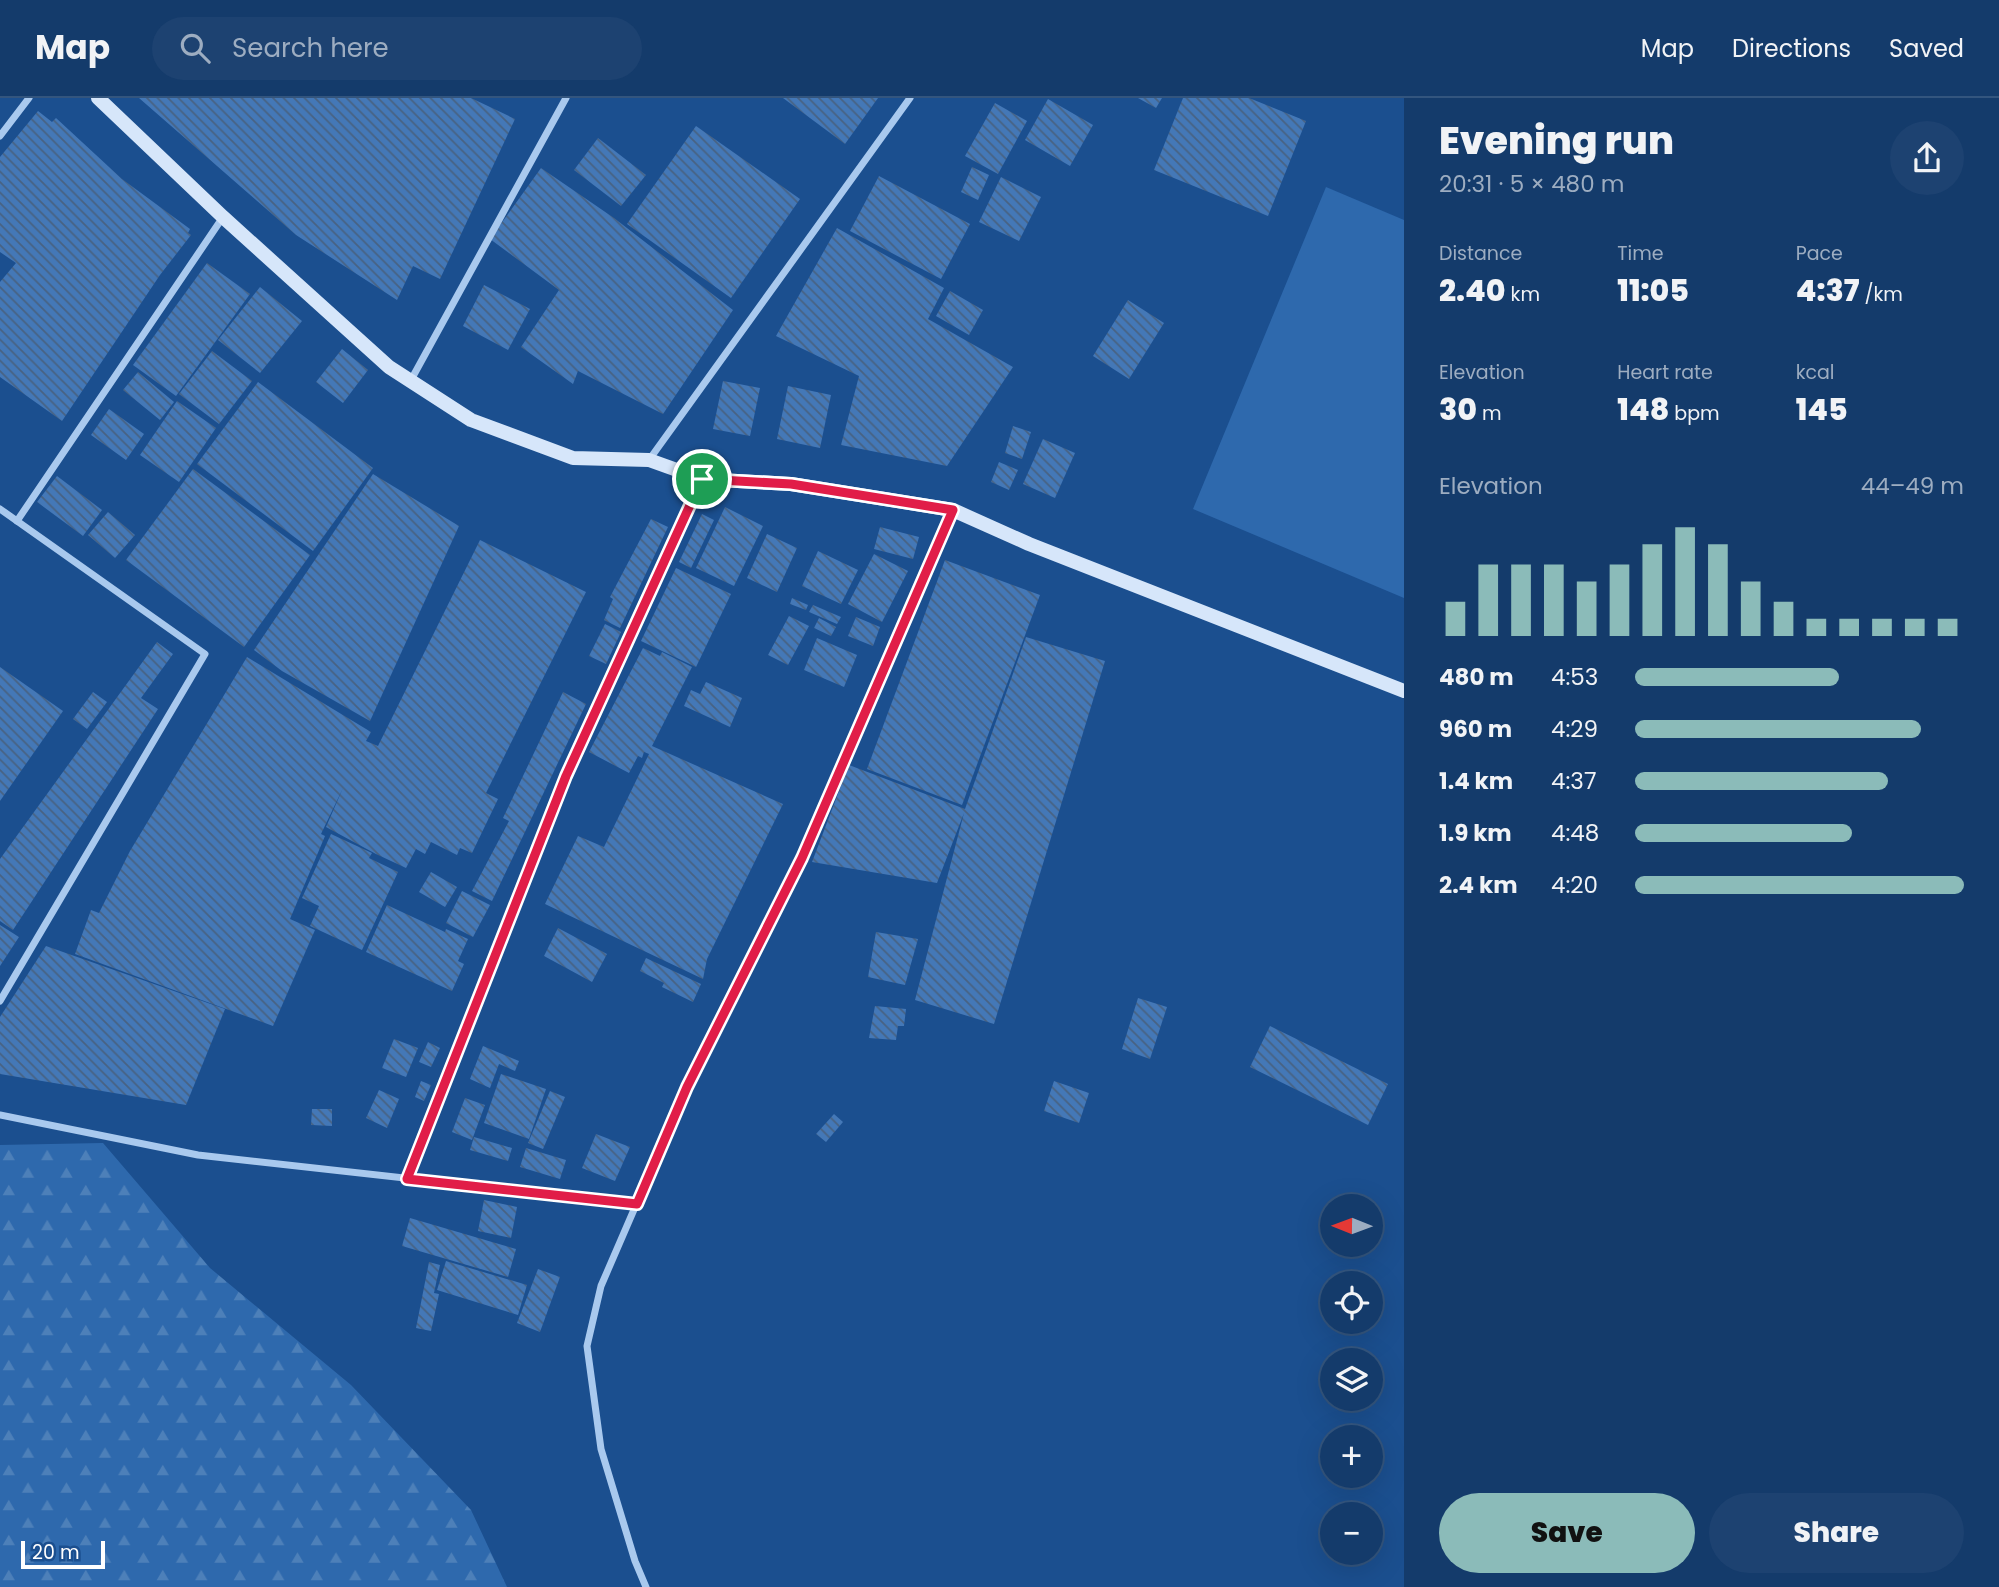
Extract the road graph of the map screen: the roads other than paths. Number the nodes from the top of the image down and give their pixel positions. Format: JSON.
{"nodes":[{"id":1,"x":29,"y":98,"type":"edge"},
{"id":2,"x":566,"y":98,"type":"edge"},
{"id":3,"x":910,"y":98,"type":"edge"},
{"id":4,"x":102,"y":99,"type":"edge"},
{"id":5,"x":0,"y":136,"type":"edge"},
{"id":6,"x":223,"y":217,"type":"junction"},
{"id":7,"x":411,"y":381,"type":"junction"},
{"id":8,"x":649,"y":460,"type":"junction"},
{"id":9,"x":702,"y":479,"type":"junction"},
{"id":10,"x":0,"y":509,"type":"edge"},
{"id":11,"x":953,"y":510,"type":"junction"},
{"id":12,"x":17,"y":521,"type":"junction"},
{"id":13,"x":1404,"y":691,"type":"edge"},
{"id":14,"x":0,"y":1001,"type":"edge"},
{"id":15,"x":0,"y":1115,"type":"edge"},
{"id":16,"x":407,"y":1179,"type":"junction"},
{"id":17,"x":637,"y":1204,"type":"junction"},
{"id":18,"x":646,"y":1587,"type":"edge"}],
"edges":[{"from":1,"to":5,"type":"street"},
{"from":2,"to":7,"type":"street"},
{"from":3,"to":8,"type":"street"},
{"from":4,"to":6,"type":"street"},
{"from":6,"to":7,"type":"street"},
{"from":6,"to":12,"type":"street"},
{"from":7,"to":8,"type":"street"},
{"from":8,"to":9,"type":"street"},
{"from":9,"to":11,"type":"street"},
{"from":9,"to":16,"type":"street"},
{"from":10,"to":12,"type":"street"},
{"from":11,"to":13,"type":"street"},
{"from":11,"to":17,"type":"street"},
{"from":12,"to":14,"type":"street"},
{"from":15,"to":16,"type":"street"},
{"from":16,"to":17,"type":"street"},
{"from":17,"to":18,"type":"street"}]}
